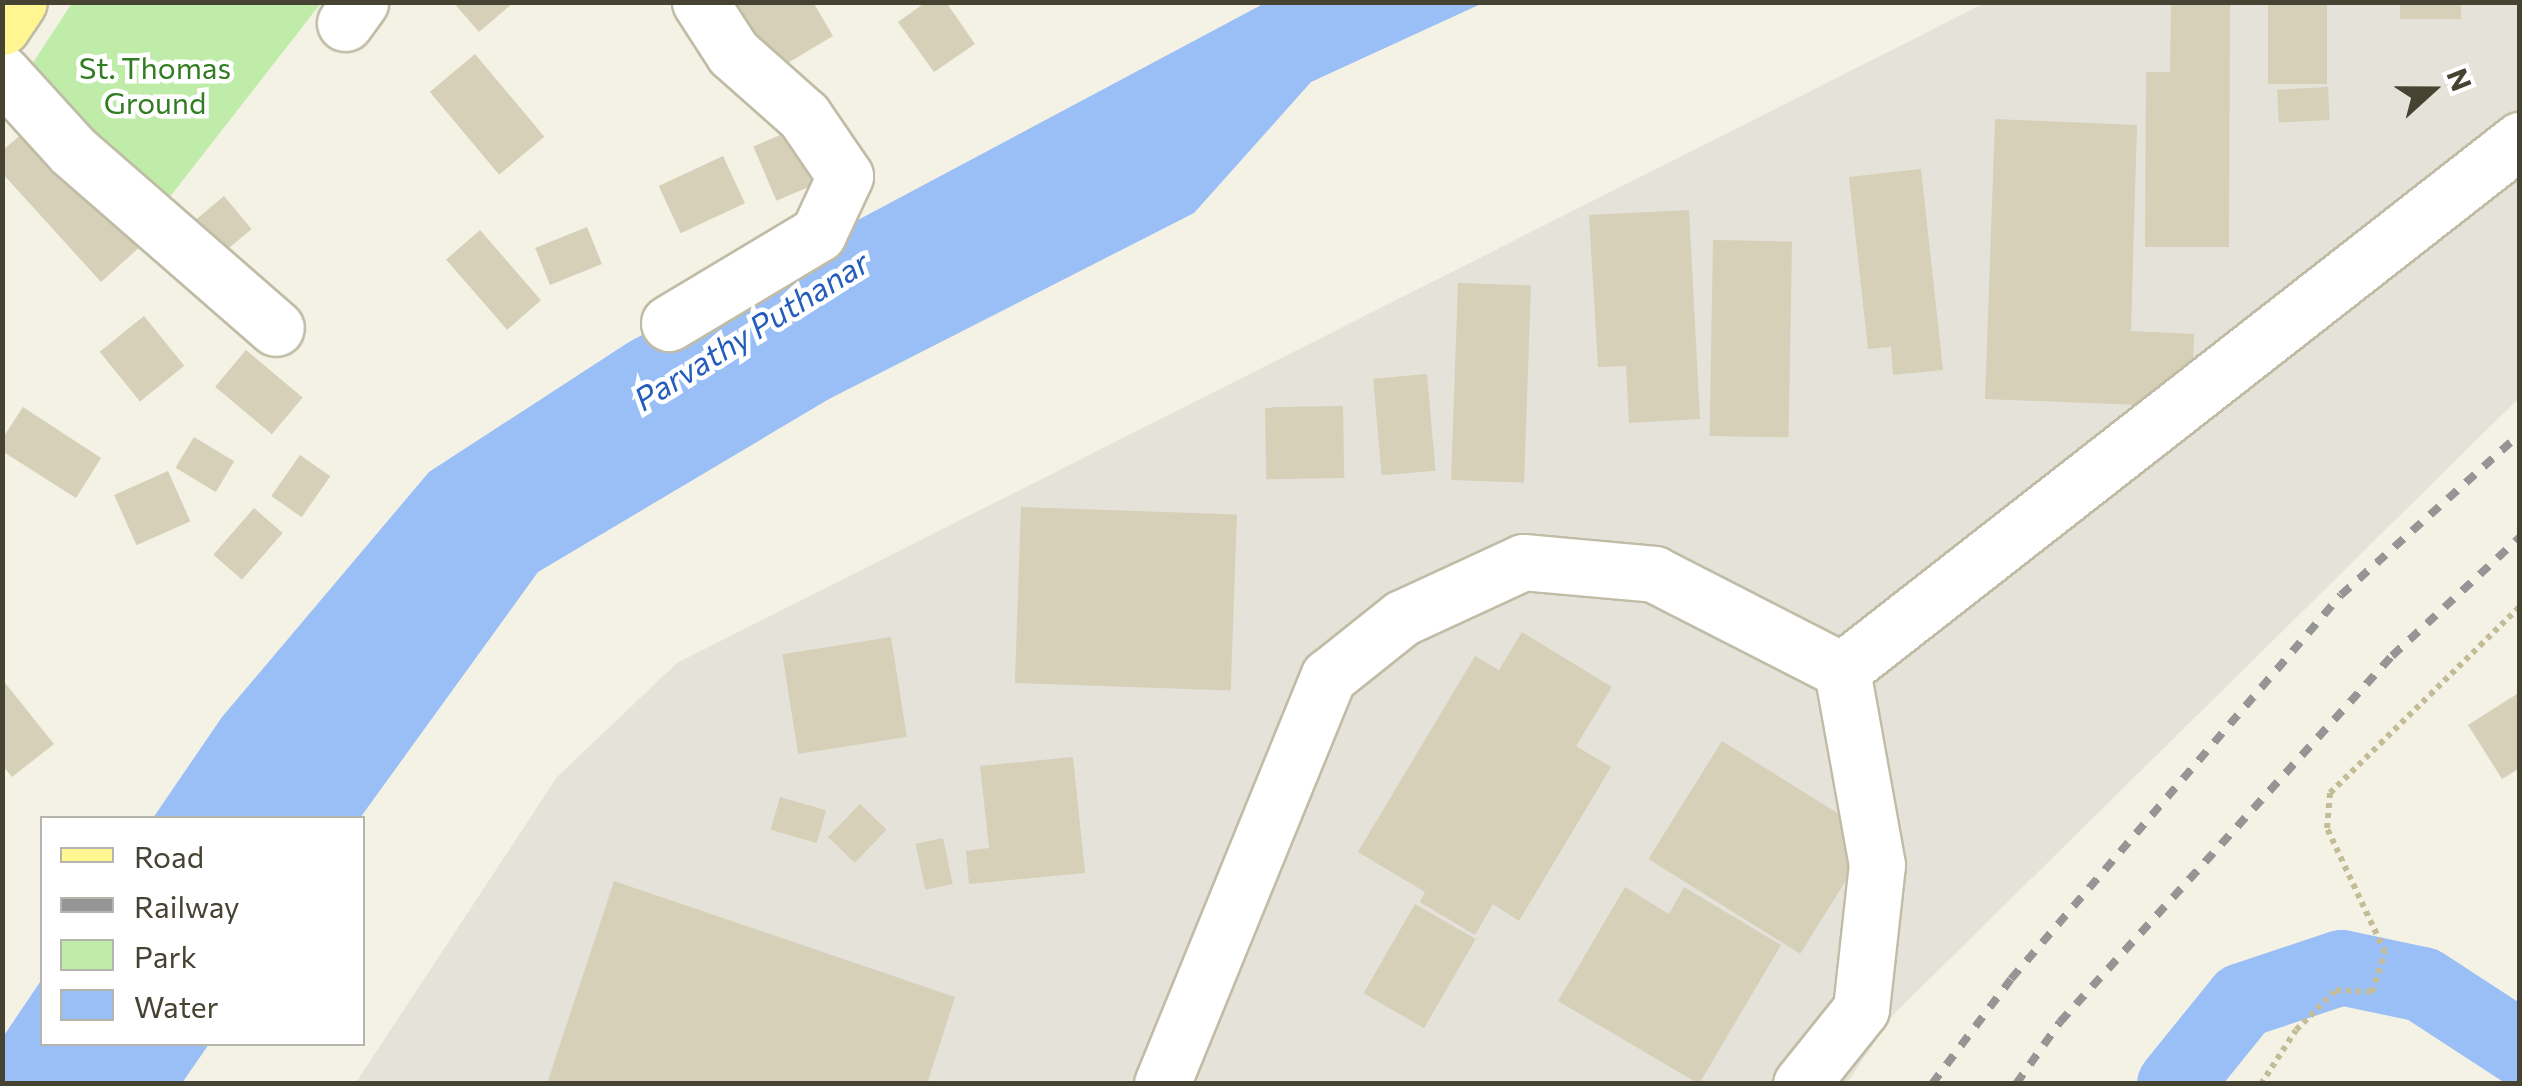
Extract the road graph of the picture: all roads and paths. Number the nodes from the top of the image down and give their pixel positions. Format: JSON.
{"nodes":[{"id":1,"x":19,"y":2,"type":"edge"},
{"id":2,"x":700,"y":2,"type":"edge"},
{"id":3,"x":2,"y":27,"type":"edge"},
{"id":4,"x":2,"y":73,"type":"edge"},
{"id":5,"x":2520,"y":140,"type":"edge"},
{"id":6,"x":669,"y":324,"type":"dead end"},
{"id":7,"x":276,"y":328,"type":"dead end"},
{"id":8,"x":2520,"y":606,"type":"edge"},
{"id":9,"x":1842,"y":670,"type":"junction"},
{"id":10,"x":1162,"y":1084,"type":"edge"},
{"id":11,"x":1801,"y":1084,"type":"edge"},
{"id":12,"x":2261,"y":1084,"type":"edge"}],
"edges":[{"from":1,"to":3,"type":"main road"},
{"from":2,"to":6,"type":"street"},
{"from":4,"to":7,"type":"street"},
{"from":5,"to":9,"type":"street"},
{"from":8,"to":12,"type":"path"},
{"from":9,"to":10,"type":"street"},
{"from":9,"to":11,"type":"street"}]}
